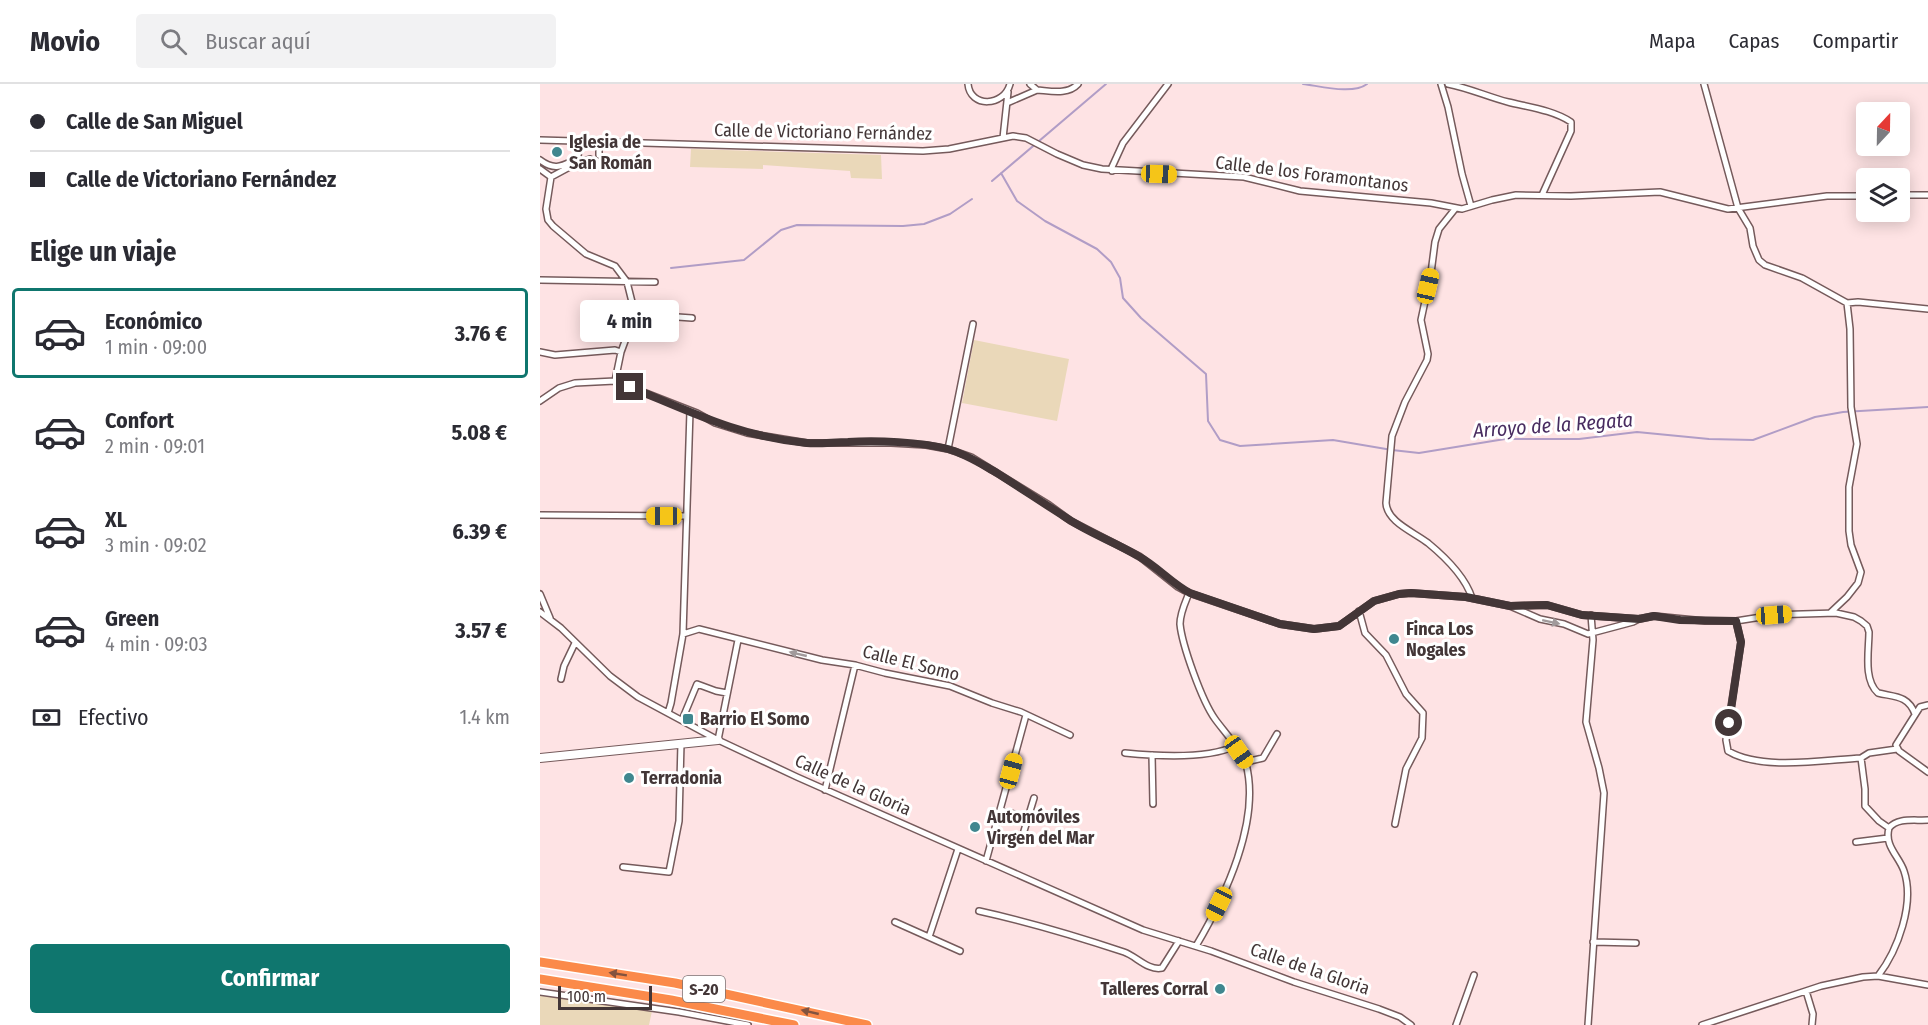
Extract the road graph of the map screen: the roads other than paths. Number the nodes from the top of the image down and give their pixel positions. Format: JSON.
{"nodes":[{"id":1,"x":960,"y":84,"type":"edge"},
{"id":2,"x":1010,"y":84,"type":"edge"},
{"id":3,"x":1030,"y":84,"type":"edge"},
{"id":4,"x":1078,"y":84,"type":"edge"},
{"id":5,"x":1168,"y":84,"type":"edge"},
{"id":6,"x":1441,"y":84,"type":"edge"},
{"id":7,"x":1449,"y":84,"type":"edge"},
{"id":8,"x":1704,"y":84,"type":"edge"},
{"id":9,"x":968,"y":85,"type":"edge"},
{"id":10,"x":1036,"y":90,"type":"junction"},
{"id":11,"x":1009,"y":91,"type":"junction"},
{"id":12,"x":1007,"y":103,"type":"junction"},
{"id":13,"x":1003,"y":138,"type":"junction"},
{"id":14,"x":540,"y":140,"type":"edge"},
{"id":15,"x":580,"y":141,"type":"junction"},
{"id":16,"x":599,"y":142,"type":"junction"},
{"id":17,"x":1042,"y":146,"type":"joint"},
{"id":18,"x":599,"y":155,"type":"dead end"},
{"id":19,"x":590,"y":159,"type":"dead end"},
{"id":20,"x":540,"y":160,"type":"edge"},
{"id":21,"x":578,"y":160,"type":"junction"},
{"id":22,"x":540,"y":169,"type":"edge"},
{"id":23,"x":1112,"y":171,"type":"junction"},
{"id":24,"x":551,"y":177,"type":"junction"},
{"id":25,"x":1542,"y":195,"type":"junction"},
{"id":26,"x":1910,"y":195,"type":"edge"},
{"id":27,"x":1928,"y":195,"type":"edge"},
{"id":28,"x":1856,"y":196,"type":"edge"},
{"id":29,"x":1471,"y":206,"type":"junction"},
{"id":30,"x":1738,"y":208,"type":"junction"},
{"id":31,"x":543,"y":209,"type":"edge"},
{"id":32,"x":1455,"y":209,"type":"junction"},
{"id":33,"x":540,"y":280,"type":"edge"},
{"id":34,"x":627,"y":282,"type":"junction"},
{"id":35,"x":655,"y":282,"type":"dead end"},
{"id":36,"x":1847,"y":303,"type":"junction"},
{"id":37,"x":1928,"y":309,"type":"edge"},
{"id":38,"x":635,"y":314,"type":"junction"},
{"id":39,"x":692,"y":318,"type":"dead end"},
{"id":40,"x":973,"y":324,"type":"dead end"},
{"id":41,"x":540,"y":352,"type":"edge"},
{"id":42,"x":621,"y":352,"type":"junction"},
{"id":43,"x":615,"y":381,"type":"junction"},
{"id":44,"x":540,"y":401,"type":"edge"},
{"id":45,"x":690,"y":411,"type":"junction"},
{"id":46,"x":948,"y":449,"type":"junction"},
{"id":47,"x":540,"y":515,"type":"edge"},
{"id":48,"x":686,"y":516,"type":"junction"},
{"id":49,"x":1190,"y":593,"type":"junction"},
{"id":50,"x":540,"y":595,"type":"edge"},
{"id":51,"x":1472,"y":598,"type":"junction"},
{"id":52,"x":1510,"y":606,"type":"junction"},
{"id":53,"x":1359,"y":611,"type":"junction"},
{"id":54,"x":540,"y":612,"type":"edge"},
{"id":55,"x":1830,"y":612,"type":"junction"},
{"id":56,"x":1591,"y":615,"type":"junction"},
{"id":57,"x":1639,"y":619,"type":"junction"},
{"id":58,"x":550,"y":620,"type":"junction"},
{"id":59,"x":1736,"y":621,"type":"junction"},
{"id":60,"x":1592,"y":633,"type":"junction"},
{"id":61,"x":683,"y":634,"type":"junction"},
{"id":62,"x":738,"y":640,"type":"junction"},
{"id":63,"x":575,"y":643,"type":"junction"},
{"id":64,"x":855,"y":665,"type":"junction"},
{"id":65,"x":561,"y":679,"type":"dead end"},
{"id":66,"x":727,"y":693,"type":"junction"},
{"id":67,"x":1928,"y":705,"type":"edge"},
{"id":68,"x":668,"y":713,"type":"junction"},
{"id":69,"x":1915,"y":714,"type":"junction"},
{"id":70,"x":1026,"y":715,"type":"junction"},
{"id":71,"x":682,"y":720,"type":"junction"},
{"id":72,"x":708,"y":734,"type":"junction"},
{"id":73,"x":1277,"y":734,"type":"dead end"},
{"id":74,"x":1070,"y":735,"type":"dead end"},
{"id":75,"x":718,"y":740,"type":"junction"},
{"id":76,"x":697,"y":741,"type":"junction"},
{"id":77,"x":681,"y":744,"type":"junction"},
{"id":78,"x":1235,"y":746,"type":"junction"},
{"id":79,"x":1897,"y":749,"type":"junction"},
{"id":80,"x":1125,"y":753,"type":"dead end"},
{"id":81,"x":1152,"y":755,"type":"junction"},
{"id":82,"x":540,"y":758,"type":"edge"},
{"id":83,"x":1861,"y":758,"type":"junction"},
{"id":84,"x":1246,"y":762,"type":"junction"},
{"id":85,"x":1928,"y":772,"type":"edge"},
{"id":86,"x":825,"y":790,"type":"junction"},
{"id":87,"x":1034,"y":798,"type":"dead end"},
{"id":88,"x":1153,"y":804,"type":"dead end"},
{"id":89,"x":1001,"y":810,"type":"junction"},
{"id":90,"x":1026,"y":818,"type":"junction"},
{"id":91,"x":1928,"y":820,"type":"edge"},
{"id":92,"x":1395,"y":824,"type":"dead end"},
{"id":93,"x":1889,"y":828,"type":"junction"},
{"id":94,"x":1024,"y":831,"type":"dead end"},
{"id":95,"x":1888,"y":838,"type":"junction"},
{"id":96,"x":1856,"y":842,"type":"dead end"},
{"id":97,"x":958,"y":849,"type":"junction"},
{"id":98,"x":986,"y":861,"type":"junction"},
{"id":99,"x":623,"y":867,"type":"dead end"},
{"id":100,"x":980,"y":911,"type":"dead end"},
{"id":101,"x":895,"y":922,"type":"dead end"},
{"id":102,"x":929,"y":937,"type":"junction"},
{"id":103,"x":1179,"y":941,"type":"junction"},
{"id":104,"x":1593,"y":942,"type":"junction"},
{"id":105,"x":1636,"y":944,"type":"dead end"},
{"id":106,"x":1196,"y":946,"type":"junction"},
{"id":107,"x":960,"y":951,"type":"dead end"},
{"id":108,"x":540,"y":962,"type":"edge"},
{"id":109,"x":1474,"y":975,"type":"dead end"},
{"id":110,"x":1878,"y":976,"type":"junction"},
{"id":111,"x":540,"y":979,"type":"edge"},
{"id":112,"x":1928,"y":985,"type":"edge"},
{"id":113,"x":1806,"y":991,"type":"junction"},
{"id":114,"x":540,"y":992,"type":"edge"},
{"id":115,"x":1713,"y":1023,"type":"edge"},
{"id":116,"x":748,"y":1025,"type":"edge"},
{"id":117,"x":794,"y":1025,"type":"edge"},
{"id":118,"x":867,"y":1025,"type":"edge"},
{"id":119,"x":1411,"y":1025,"type":"edge"},
{"id":120,"x":1456,"y":1025,"type":"edge"},
{"id":121,"x":1588,"y":1025,"type":"edge"},
{"id":122,"x":1702,"y":1025,"type":"edge"},
{"id":123,"x":1812,"y":1025,"type":"edge"}],
"edges":[{"from":1,"to":9,"type":"street"},
{"from":2,"to":11,"type":"street"},
{"from":3,"to":10,"type":"street"},
{"from":4,"to":10,"type":"street"},
{"from":5,"to":23,"type":"street"},
{"from":6,"to":29,"type":"street"},
{"from":7,"to":25,"type":"street"},
{"from":8,"to":30,"type":"street"},
{"from":9,"to":11,"type":"street"},
{"from":10,"to":12,"type":"street"},
{"from":11,"to":12,"type":"street"},
{"from":12,"to":13,"type":"street"},
{"from":13,"to":16,"type":"street","name":"Calle de Victoriano Fernández"},
{"from":13,"to":17,"type":"street","name":"Calle de Victoriano Fernández"},
{"from":14,"to":15,"type":"street","name":"Calle de Victoriano Fernández"},
{"from":15,"to":16,"type":"street","name":"Calle de Victoriano Fernández"},
{"from":15,"to":21,"type":"street"},
{"from":16,"to":18,"type":"street"},
{"from":17,"to":23,"type":"street","name":"Calle de los Foramontanos"},
{"from":19,"to":21,"type":"street"},
{"from":20,"to":21,"type":"street"},
{"from":21,"to":24,"type":"street"},
{"from":22,"to":24,"type":"street"},
{"from":23,"to":32,"type":"street","name":"Calle de los Foramontanos"},
{"from":24,"to":31,"type":"street"},
{"from":25,"to":29,"type":"street","name":"Calle de los Foramontanos"},
{"from":25,"to":30,"type":"street","name":"Calle de los Foramontanos"},
{"from":26,"to":27,"type":"street"},
{"from":28,"to":30,"type":"street","name":"Calle de los Foramontanos"},
{"from":29,"to":32,"type":"street","name":"Calle de los Foramontanos"},
{"from":30,"to":36,"type":"street"},
{"from":31,"to":34,"type":"street"},
{"from":32,"to":51,"type":"street"},
{"from":33,"to":34,"type":"street"},
{"from":34,"to":35,"type":"street"},
{"from":34,"to":38,"type":"street"},
{"from":36,"to":37,"type":"street"},
{"from":36,"to":55,"type":"street"},
{"from":38,"to":39,"type":"street"},
{"from":38,"to":42,"type":"street"},
{"from":40,"to":46,"type":"street"},
{"from":41,"to":42,"type":"street"},
{"from":42,"to":43,"type":"street"},
{"from":43,"to":44,"type":"street"},
{"from":43,"to":45,"type":"street"},
{"from":45,"to":46,"type":"street"},
{"from":45,"to":48,"type":"street"},
{"from":46,"to":49,"type":"street"},
{"from":47,"to":48,"type":"street"},
{"from":48,"to":61,"type":"street"},
{"from":49,"to":53,"type":"street"},
{"from":49,"to":78,"type":"street"},
{"from":50,"to":58,"type":"street"},
{"from":51,"to":52,"type":"street"},
{"from":51,"to":53,"type":"street"},
{"from":52,"to":56,"type":"street"},
{"from":52,"to":60,"type":"street","one_way":true},
{"from":53,"to":92,"type":"street"},
{"from":54,"to":58,"type":"street"},
{"from":55,"to":59,"type":"street"},
{"from":55,"to":69,"type":"street"},
{"from":56,"to":57,"type":"street"},
{"from":56,"to":60,"type":"street"},
{"from":57,"to":59,"type":"street"},
{"from":57,"to":60,"type":"street"},
{"from":58,"to":63,"type":"street"},
{"from":59,"to":83,"type":"street"},
{"from":60,"to":104,"type":"street"},
{"from":61,"to":62,"type":"street","name":"Calle El Somo"},
{"from":61,"to":68,"type":"street"},
{"from":64,"to":62,"type":"street","name":"Calle El Somo","one_way":true},
{"from":62,"to":66,"type":"street"},
{"from":63,"to":65,"type":"street"},
{"from":63,"to":68,"type":"street"},
{"from":64,"to":70,"type":"street","name":"Calle El Somo"},
{"from":64,"to":86,"type":"street"},
{"from":66,"to":71,"type":"street"},
{"from":66,"to":75,"type":"street"},
{"from":67,"to":69,"type":"street"},
{"from":68,"to":71,"type":"street"},
{"from":69,"to":79,"type":"street"},
{"from":70,"to":74,"type":"street","name":"Calle El Somo"},
{"from":70,"to":89,"type":"street"},
{"from":71,"to":72,"type":"street"},
{"from":72,"to":75,"type":"street","name":"Calle de la Gloria"},
{"from":72,"to":76,"type":"main road"},
{"from":73,"to":84,"type":"street"},
{"from":75,"to":76,"type":"main road"},
{"from":75,"to":86,"type":"street","name":"Calle de la Gloria"},
{"from":76,"to":77,"type":"main road"},
{"from":77,"to":82,"type":"main road"},
{"from":77,"to":99,"type":"street"},
{"from":78,"to":81,"type":"street"},
{"from":78,"to":84,"type":"street"},
{"from":79,"to":83,"type":"street"},
{"from":79,"to":85,"type":"street"},
{"from":80,"to":81,"type":"street"},
{"from":81,"to":88,"type":"street"},
{"from":83,"to":93,"type":"street"},
{"from":84,"to":106,"type":"street"},
{"from":86,"to":97,"type":"street","name":"Calle de la Gloria"},
{"from":87,"to":90,"type":"street"},
{"from":89,"to":90,"type":"street"},
{"from":89,"to":98,"type":"street"},
{"from":90,"to":94,"type":"street"},
{"from":91,"to":93,"type":"street"},
{"from":93,"to":95,"type":"street"},
{"from":95,"to":96,"type":"street"},
{"from":95,"to":110,"type":"street"},
{"from":97,"to":98,"type":"street","name":"Calle de la Gloria"},
{"from":97,"to":102,"type":"street"},
{"from":98,"to":103,"type":"street","name":"Calle de la Gloria"},
{"from":100,"to":103,"type":"street"},
{"from":101,"to":102,"type":"street"},
{"from":102,"to":107,"type":"street"},
{"from":103,"to":106,"type":"street","name":"Calle de la Gloria"},
{"from":104,"to":105,"type":"street"},
{"from":104,"to":121,"type":"street"},
{"from":106,"to":119,"type":"street","name":"Calle de la Gloria"},
{"from":118,"to":108,"type":"highway","number":"S-20","one_way":true},
{"from":109,"to":120,"type":"street"},
{"from":110,"to":112,"type":"street"},
{"from":110,"to":113,"type":"street"},
{"from":111,"to":117,"type":"highway","number":"S-20"},
{"from":113,"to":115,"type":"street"},
{"from":113,"to":123,"type":"street"},
{"from":114,"to":116,"type":"street"},
{"from":115,"to":122,"type":"street"}]}
